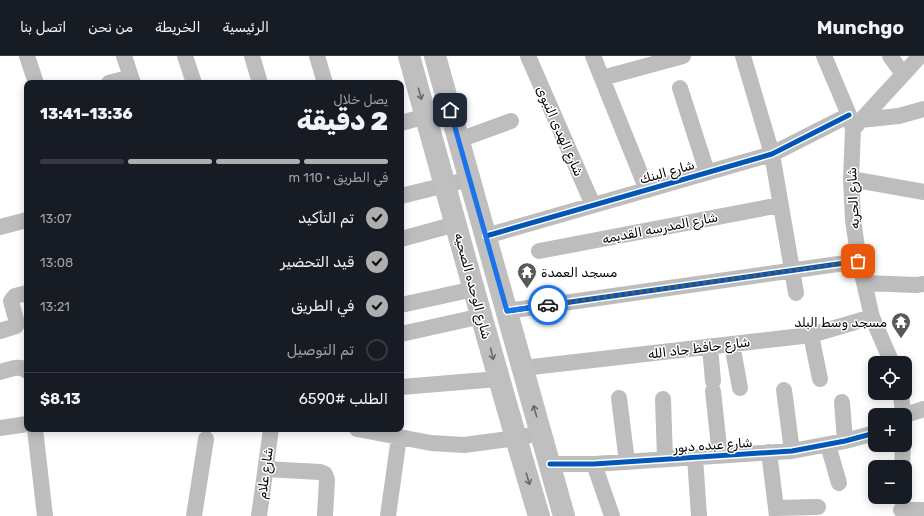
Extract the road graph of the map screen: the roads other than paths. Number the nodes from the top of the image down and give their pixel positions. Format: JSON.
{"nodes":[{"id":1,"x":27,"y":56,"type":"edge"},
{"id":2,"x":124,"y":56,"type":"edge"},
{"id":3,"x":185,"y":56,"type":"edge"},
{"id":4,"x":252,"y":56,"type":"edge"},
{"id":5,"x":317,"y":56,"type":"edge"},
{"id":6,"x":409,"y":56,"type":"edge"},
{"id":7,"x":435,"y":56,"type":"edge"},
{"id":8,"x":528,"y":56,"type":"edge"},
{"id":9,"x":593,"y":56,"type":"edge"},
{"id":10,"x":683,"y":56,"type":"edge"},
{"id":11,"x":744,"y":56,"type":"edge"},
{"id":12,"x":824,"y":56,"type":"edge"},
{"id":13,"x":890,"y":56,"type":"edge"},
{"id":14,"x":920,"y":56,"type":"edge"},
{"id":15,"x":903,"y":74,"type":"junction"},
{"id":16,"x":602,"y":78,"type":"junction"},
{"id":17,"x":35,"y":80,"type":"edge"},
{"id":18,"x":132,"y":80,"type":"edge"},
{"id":19,"x":193,"y":80,"type":"edge"},
{"id":20,"x":259,"y":80,"type":"edge"},
{"id":21,"x":324,"y":80,"type":"edge"},
{"id":22,"x":680,"y":88,"type":"dead end"},
{"id":23,"x":924,"y":109,"type":"edge"},
{"id":24,"x":511,"y":121,"type":"dead end"},
{"id":25,"x":854,"y":121,"type":"junction"},
{"id":26,"x":404,"y":123,"type":"edge"},
{"id":27,"x":428,"y":123,"type":"junction"},
{"id":28,"x":456,"y":132,"type":"junction"},
{"id":29,"x":772,"y":154,"type":"junction"},
{"id":30,"x":707,"y":172,"type":"junction"},
{"id":31,"x":470,"y":179,"type":"junction"},
{"id":32,"x":851,"y":179,"type":"junction"},
{"id":33,"x":445,"y":185,"type":"junction"},
{"id":34,"x":647,"y":190,"type":"junction"},
{"id":35,"x":924,"y":192,"type":"edge"},
{"id":36,"x":404,"y":195,"type":"edge"},
{"id":37,"x":593,"y":205,"type":"junction"},
{"id":38,"x":780,"y":205,"type":"junction"},
{"id":39,"x":24,"y":221,"type":"edge"},
{"id":40,"x":456,"y":224,"type":"junction"},
{"id":41,"x":0,"y":227,"type":"edge"},
{"id":42,"x":486,"y":236,"type":"junction"},
{"id":43,"x":404,"y":238,"type":"edge"},
{"id":44,"x":539,"y":251,"type":"dead end"},
{"id":45,"x":858,"y":261,"type":"junction"},
{"id":46,"x":792,"y":270,"type":"junction"},
{"id":47,"x":864,"y":283,"type":"junction"},
{"id":48,"x":924,"y":284,"type":"edge"},
{"id":49,"x":474,"y":289,"type":"junction"},
{"id":50,"x":796,"y":293,"type":"dead end"},
{"id":51,"x":24,"y":294,"type":"edge"},
{"id":52,"x":404,"y":304,"type":"edge"},
{"id":53,"x":507,"y":311,"type":"junction"},
{"id":54,"x":482,"y":316,"type":"junction"},
{"id":55,"x":872,"y":317,"type":"junction"},
{"id":56,"x":0,"y":331,"type":"edge"},
{"id":57,"x":404,"y":333,"type":"edge"},
{"id":58,"x":811,"y":335,"type":"junction"},
{"id":59,"x":732,"y":344,"type":"junction"},
{"id":60,"x":710,"y":347,"type":"junction"},
{"id":61,"x":889,"y":356,"type":"edge"},
{"id":62,"x":523,"y":368,"type":"junction"},
{"id":63,"x":24,"y":369,"type":"edge"},
{"id":64,"x":0,"y":372,"type":"edge"},
{"id":65,"x":498,"y":379,"type":"junction"},
{"id":66,"x":820,"y":379,"type":"dead end"},
{"id":67,"x":404,"y":387,"type":"edge"},
{"id":68,"x":740,"y":388,"type":"dead end"},
{"id":69,"x":784,"y":390,"type":"dead end"},
{"id":70,"x":619,"y":398,"type":"dead end"},
{"id":71,"x":663,"y":399,"type":"dead end"},
{"id":72,"x":842,"y":402,"type":"dead end"},
{"id":73,"x":924,"y":409,"type":"edge"},
{"id":74,"x":912,"y":413,"type":"edge"},
{"id":75,"x":24,"y":424,"type":"edge"},
{"id":76,"x":0,"y":428,"type":"edge"},
{"id":77,"x":35,"y":432,"type":"edge"},
{"id":78,"x":271,"y":432,"type":"edge"},
{"id":79,"x":375,"y":432,"type":"edge"},
{"id":80,"x":541,"y":433,"type":"junction"},
{"id":81,"x":868,"y":435,"type":"edge"},
{"id":82,"x":399,"y":436,"type":"junction"},
{"id":83,"x":516,"y":438,"type":"junction"},
{"id":84,"x":206,"y":439,"type":"dead end"},
{"id":85,"x":845,"y":441,"type":"junction"},
{"id":86,"x":828,"y":445,"type":"junction"},
{"id":87,"x":792,"y":451,"type":"junction"},
{"id":88,"x":769,"y":452,"type":"junction"},
{"id":89,"x":720,"y":456,"type":"junction"},
{"id":90,"x":695,"y":457,"type":"junction"},
{"id":91,"x":665,"y":459,"type":"junction"},
{"id":92,"x":627,"y":462,"type":"junction"},
{"id":93,"x":550,"y":464,"type":"junction"},
{"id":94,"x":594,"y":464,"type":"junction"},
{"id":95,"x":266,"y":469,"type":"junction"},
{"id":96,"x":839,"y":483,"type":"dead end"},
{"id":97,"x":818,"y":507,"type":"dead end"},
{"id":98,"x":900,"y":508,"type":"edge"},
{"id":99,"x":924,"y":510,"type":"edge"},
{"id":100,"x":776,"y":512,"type":"edge"},
{"id":101,"x":45,"y":516,"type":"edge"},
{"id":102,"x":194,"y":516,"type":"edge"},
{"id":103,"x":259,"y":516,"type":"edge"},
{"id":104,"x":325,"y":516,"type":"edge"},
{"id":105,"x":388,"y":516,"type":"edge"},
{"id":106,"x":539,"y":516,"type":"edge"},
{"id":107,"x":564,"y":516,"type":"edge"},
{"id":108,"x":612,"y":516,"type":"edge"},
{"id":109,"x":699,"y":516,"type":"edge"}],
"edges":[{"from":1,"to":17,"type":"street"},
{"from":2,"to":18,"type":"street"},
{"from":3,"to":19,"type":"street"},
{"from":4,"to":20,"type":"street"},
{"from":5,"to":21,"type":"street"},
{"from":6,"to":27,"type":"main road","name":"شارع الوحده الصحيه","one_way":true},
{"from":7,"to":28,"type":"main road","name":"شارع الوحده الصحيه"},
{"from":8,"to":37,"type":"street","name":"شارع الهدى النبوى"},
{"from":9,"to":16,"type":"street"},
{"from":10,"to":16,"type":"street"},
{"from":11,"to":29,"type":"street"},
{"from":12,"to":25,"type":"street","name":"شارع الحريه"},
{"from":13,"to":15,"type":"street"},
{"from":14,"to":15,"type":"street"},
{"from":15,"to":25,"type":"street"},
{"from":16,"to":34,"type":"street"},
{"from":22,"to":30,"type":"street"},
{"from":23,"to":25,"type":"street"},
{"from":24,"to":28,"type":"street"},
{"from":25,"to":29,"type":"street","name":"شارع البنك"},
{"from":25,"to":32,"type":"street","name":"شارع الحريه"},
{"from":26,"to":27,"type":"street"},
{"from":27,"to":28,"type":"main road"},
{"from":27,"to":33,"type":"main road","name":"شارع الوحده الصحيه"},
{"from":28,"to":31,"type":"main road","name":"شارع الوحده الصحيه"},
{"from":29,"to":30,"type":"street","name":"شارع البنك"},
{"from":29,"to":38,"type":"street"},
{"from":30,"to":34,"type":"street","name":"شارع البنك"},
{"from":31,"to":33,"type":"street"},
{"from":31,"to":42,"type":"main road","name":"شارع الوحده الصحيه"},
{"from":32,"to":35,"type":"street"},
{"from":32,"to":45,"type":"street","name":"شارع الحريه"},
{"from":33,"to":36,"type":"street"},
{"from":33,"to":40,"type":"main road","name":"شارع الوحده الصحيه"},
{"from":34,"to":37,"type":"street","name":"شارع البنك"},
{"from":37,"to":42,"type":"street","name":"شارع البنك"},
{"from":38,"to":44,"type":"street","name":"شارع المدرسه القديمه"},
{"from":38,"to":46,"type":"street"},
{"from":39,"to":41,"type":"street"},
{"from":40,"to":43,"type":"street"},
{"from":40,"to":49,"type":"main road","name":"شارع الوحده الصحيه"},
{"from":42,"to":53,"type":"main road","name":"شارع الوحده الصحيه"},
{"from":45,"to":46,"type":"street"},
{"from":45,"to":47,"type":"street","name":"شارع الحريه"},
{"from":46,"to":50,"type":"street"},
{"from":46,"to":53,"type":"street"},
{"from":47,"to":48,"type":"street"},
{"from":47,"to":55,"type":"street","name":"شارع الحريه"},
{"from":49,"to":52,"type":"street"},
{"from":49,"to":54,"type":"main road","name":"شارع الوحده الصحيه"},
{"from":51,"to":56,"type":"street"},
{"from":53,"to":62,"type":"main road","name":"شارع الوحده الصحيه"},
{"from":54,"to":57,"type":"street"},
{"from":54,"to":65,"type":"main road","name":"شارع الوحده الصحيه","one_way":true},
{"from":55,"to":58,"type":"street","name":"شارع حافظ جاد الله"},
{"from":55,"to":61,"type":"street","name":"شارع الحريه"},
{"from":58,"to":59,"type":"street","name":"شارع حافظ جاد الله"},
{"from":58,"to":66,"type":"street"},
{"from":59,"to":60,"type":"street","name":"شارع حافظ جاد الله"},
{"from":59,"to":68,"type":"street"},
{"from":60,"to":62,"type":"street","name":"شارع حافظ جاد الله"},
{"from":60,"to":89,"type":"street"},
{"from":80,"to":62,"type":"main road","name":"شارع الوحده الصحيه","one_way":true},
{"from":63,"to":64,"type":"street"},
{"from":65,"to":67,"type":"street"},
{"from":65,"to":83,"type":"main road","name":"شارع الوحده الصحيه"},
{"from":69,"to":87,"type":"street"},
{"from":70,"to":92,"type":"street"},
{"from":71,"to":91,"type":"street"},
{"from":72,"to":85,"type":"street"},
{"from":73,"to":74,"type":"street"},
{"from":75,"to":76,"type":"street"},
{"from":77,"to":101,"type":"street"},
{"from":78,"to":95,"type":"street","name":"شارع علام"},
{"from":79,"to":82,"type":"street"},
{"from":80,"to":83,"type":"street"},
{"from":80,"to":93,"type":"main road","name":"شارع الوحده الصحيه"},
{"from":81,"to":85,"type":"street","name":"شارع عبده دبور"},
{"from":82,"to":83,"type":"street"},
{"from":82,"to":105,"type":"street"},
{"from":83,"to":106,"type":"main road","name":"شارع الوحده الصحيه","one_way":true},
{"from":84,"to":102,"type":"street"},
{"from":85,"to":86,"type":"street","name":"شارع عبده دبور"},
{"from":86,"to":87,"type":"street","name":"شارع عبده دبور"},
{"from":86,"to":96,"type":"street"},
{"from":87,"to":88,"type":"street","name":"شارع عبده دبور"},
{"from":88,"to":89,"type":"street","name":"شارع عبده دبور"},
{"from":88,"to":100,"type":"street"},
{"from":89,"to":90,"type":"street","name":"شارع عبده دبور"},
{"from":90,"to":91,"type":"street","name":"شارع عبده دبور"},
{"from":90,"to":109,"type":"street"},
{"from":91,"to":92,"type":"street","name":"شارع عبده دبور"},
{"from":92,"to":94,"type":"street","name":"شارع عبده دبور"},
{"from":93,"to":94,"type":"street","name":"شارع عبده دبور"},
{"from":93,"to":107,"type":"main road","name":"شارع الوحده الصحيه"},
{"from":94,"to":108,"type":"street"},
{"from":95,"to":103,"type":"street","name":"شارع علام"},
{"from":95,"to":104,"type":"street"},
{"from":97,"to":100,"type":"street"},
{"from":98,"to":99,"type":"street"}]}
